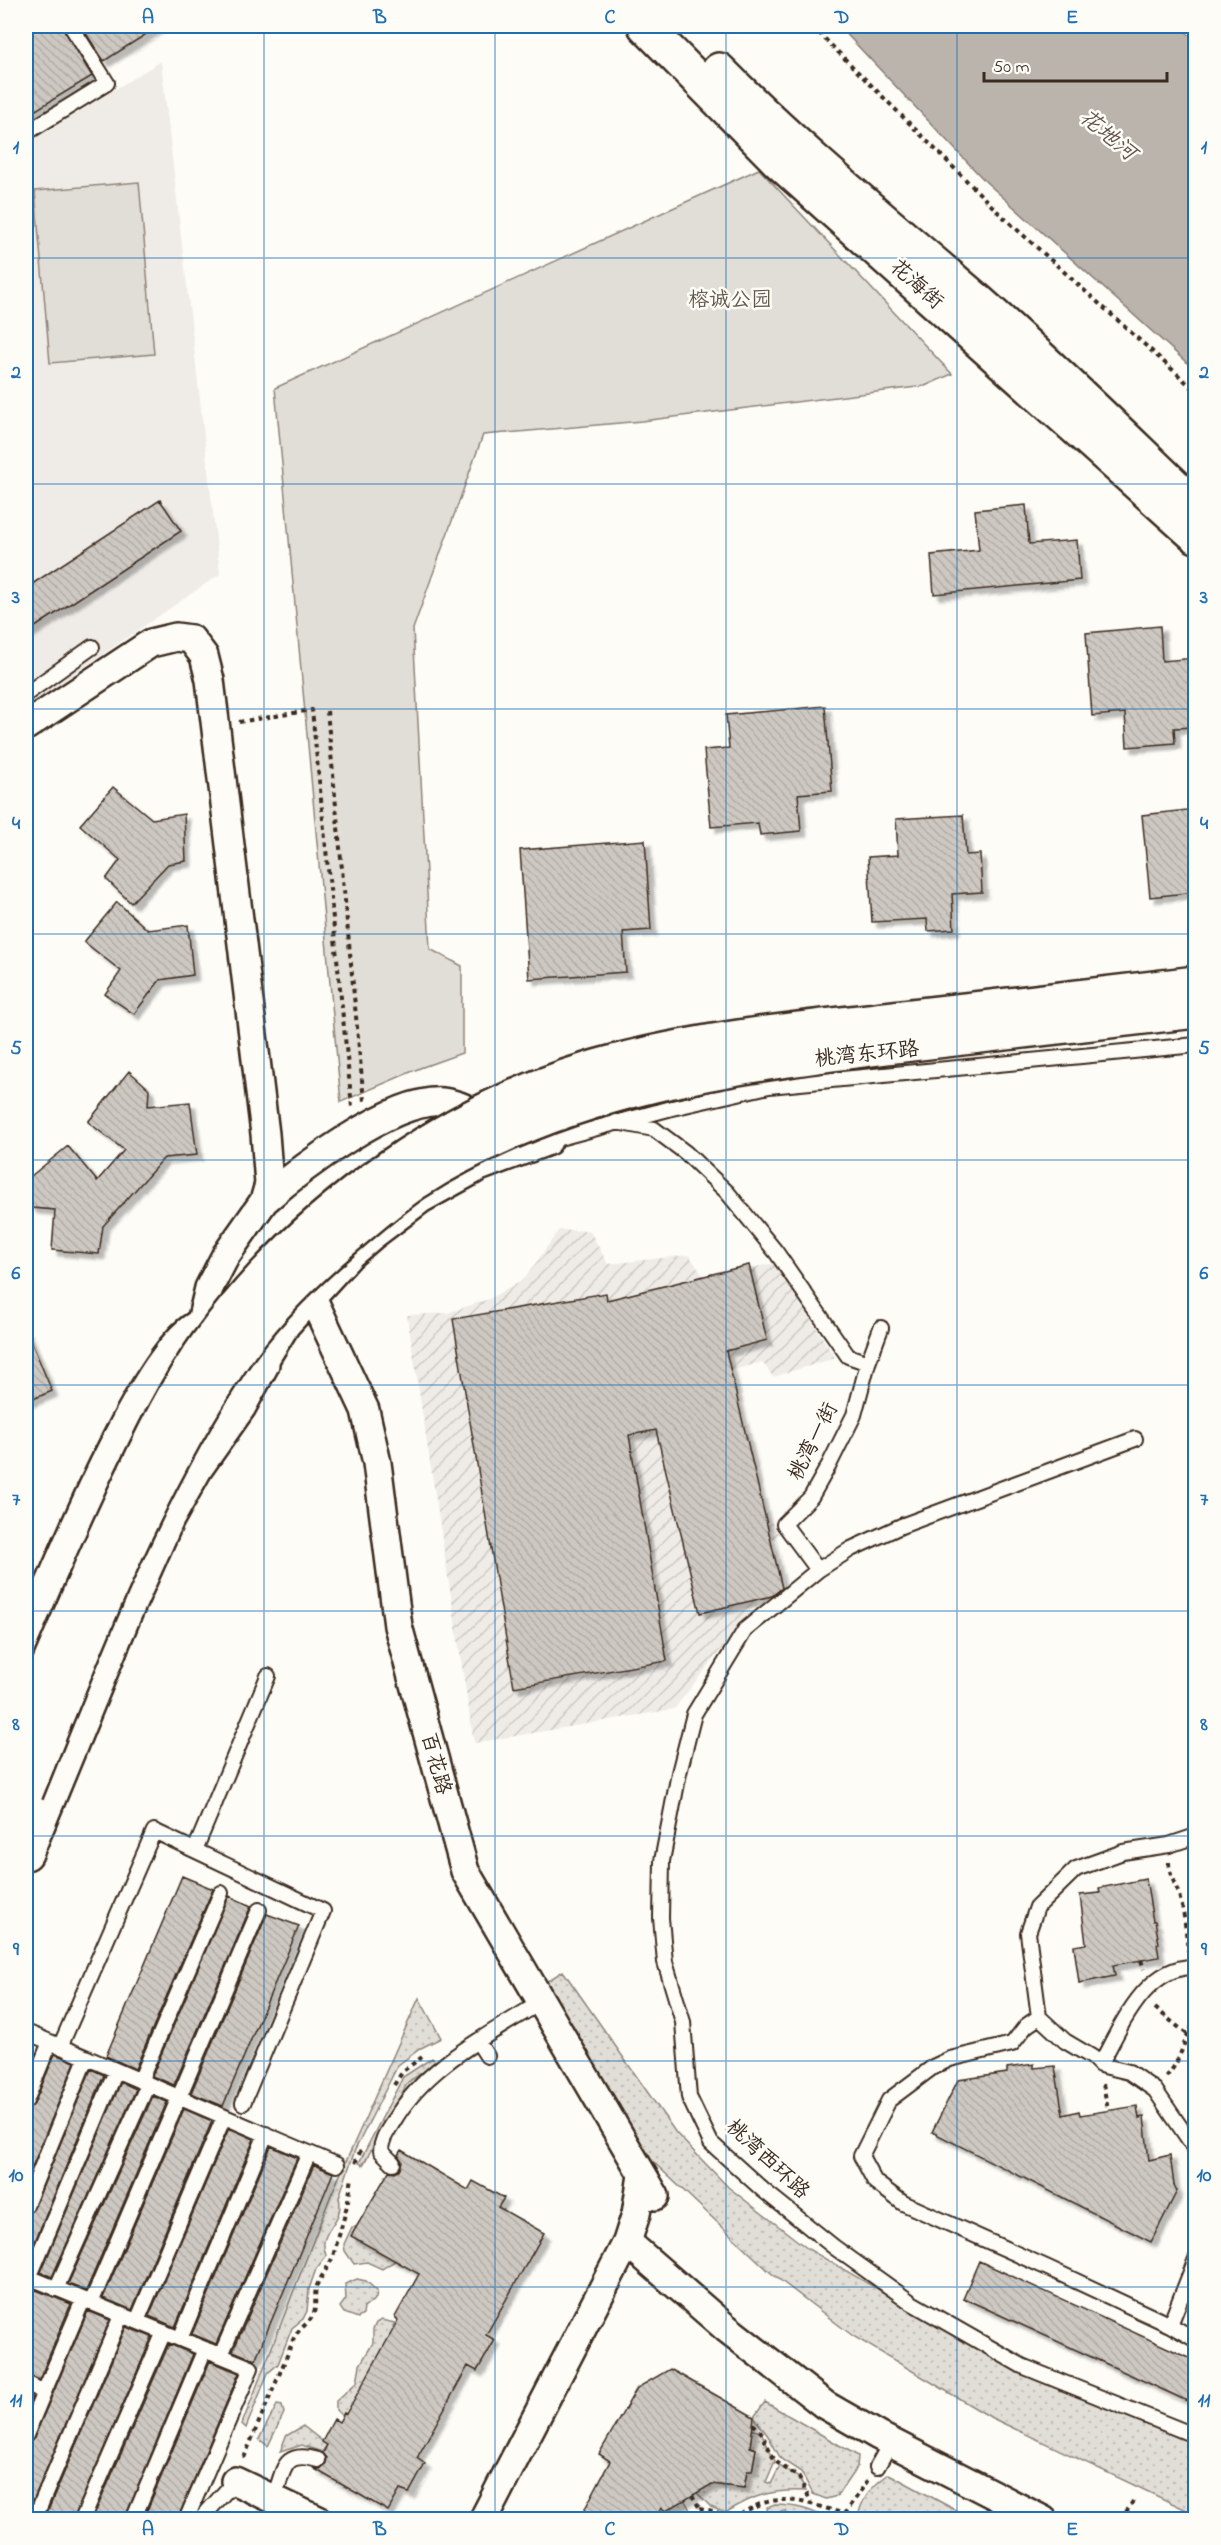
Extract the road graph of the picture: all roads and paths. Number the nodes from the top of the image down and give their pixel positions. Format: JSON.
{"nodes":[{"id":1,"x":71,"y":26,"type":"edge"},
{"id":2,"x":645,"y":26,"type":"edge"},
{"id":3,"x":675,"y":26,"type":"edge"},
{"id":4,"x":812,"y":26,"type":"edge"},
{"id":5,"x":26,"y":133,"type":"edge"},
{"id":6,"x":1196,"y":391,"type":"edge"},
{"id":7,"x":1196,"y":506,"type":"edge"},
{"id":8,"x":1196,"y":536,"type":"edge"},
{"id":9,"x":92,"y":647,"type":"dead end"},
{"id":10,"x":26,"y":694,"type":"edge"},
{"id":11,"x":327,"y":711,"type":"dead end"},
{"id":12,"x":215,"y":725,"type":"junction"},
{"id":13,"x":26,"y":726,"type":"edge"},
{"id":14,"x":1196,"y":983,"type":"edge"},
{"id":15,"x":1196,"y":1011,"type":"edge"},
{"id":16,"x":1196,"y":1045,"type":"edge"},
{"id":17,"x":351,"y":1097,"type":"dead end"},
{"id":18,"x":404,"y":1110,"type":"junction"},
{"id":19,"x":616,"y":1122,"type":"junction"},
{"id":20,"x":367,"y":1128,"type":"junction"},
{"id":21,"x":548,"y":1141,"type":"junction"},
{"id":22,"x":422,"y":1199,"type":"junction"},
{"id":23,"x":264,"y":1201,"type":"junction"},
{"id":24,"x":312,"y":1297,"type":"junction"},
{"id":25,"x":200,"y":1326,"type":"junction"},
{"id":26,"x":881,"y":1328,"type":"dead end"},
{"id":27,"x":868,"y":1363,"type":"junction"},
{"id":28,"x":262,"y":1364,"type":"junction"},
{"id":29,"x":1135,"y":1439,"type":"dead end"},
{"id":30,"x":818,"y":1570,"type":"junction"},
{"id":31,"x":30,"y":1626,"type":"edge"},
{"id":32,"x":268,"y":1676,"type":"dead end"},
{"id":33,"x":26,"y":1719,"type":"edge"},
{"id":34,"x":26,"y":1793,"type":"edge"},
{"id":35,"x":1196,"y":1836,"type":"edge"},
{"id":36,"x":1169,"y":1845,"type":"junction"},
{"id":37,"x":195,"y":1850,"type":"junction"},
{"id":38,"x":26,"y":1853,"type":"edge"},
{"id":39,"x":221,"y":1893,"type":"dead end"},
{"id":40,"x":258,"y":1910,"type":"dead end"},
{"id":41,"x":1191,"y":1967,"type":"edge"},
{"id":42,"x":1141,"y":1997,"type":"junction"},
{"id":43,"x":541,"y":2002,"type":"junction"},
{"id":44,"x":1039,"y":2017,"type":"junction"},
{"id":45,"x":1196,"y":2020,"type":"edge"},
{"id":46,"x":26,"y":2032,"type":"edge"},
{"id":47,"x":1187,"y":2034,"type":"junction"},
{"id":48,"x":478,"y":2042,"type":"junction"},
{"id":49,"x":55,"y":2044,"type":"junction"},
{"id":50,"x":429,"y":2052,"type":"dead end"},
{"id":51,"x":487,"y":2055,"type":"dead end"},
{"id":52,"x":86,"y":2058,"type":"junction"},
{"id":53,"x":1100,"y":2066,"type":"junction"},
{"id":54,"x":116,"y":2071,"type":"junction"},
{"id":55,"x":144,"y":2082,"type":"junction"},
{"id":56,"x":1155,"y":2090,"type":"junction"},
{"id":57,"x":390,"y":2091,"type":"dead end"},
{"id":58,"x":180,"y":2097,"type":"junction"},
{"id":59,"x":26,"y":2101,"type":"edge"},
{"id":60,"x":243,"y":2103,"type":"dead end"},
{"id":61,"x":1107,"y":2110,"type":"dead end"},
{"id":62,"x":224,"y":2117,"type":"junction"},
{"id":63,"x":266,"y":2134,"type":"junction"},
{"id":64,"x":363,"y":2144,"type":"dead end"},
{"id":65,"x":1196,"y":2150,"type":"edge"},
{"id":66,"x":309,"y":2153,"type":"junction"},
{"id":67,"x":393,"y":2163,"type":"dead end"},
{"id":68,"x":337,"y":2165,"type":"dead end"},
{"id":69,"x":26,"y":2205,"type":"edge"},
{"id":70,"x":627,"y":2242,"type":"junction"},
{"id":71,"x":1196,"y":2259,"type":"edge"},
{"id":72,"x":27,"y":2277,"type":"edge"},
{"id":73,"x":56,"y":2289,"type":"junction"},
{"id":74,"x":87,"y":2302,"type":"junction"},
{"id":75,"x":121,"y":2316,"type":"junction"},
{"id":76,"x":137,"y":2322,"type":"junction"},
{"id":77,"x":1170,"y":2325,"type":"junction"},
{"id":78,"x":164,"y":2332,"type":"junction"},
{"id":79,"x":180,"y":2339,"type":"junction"},
{"id":80,"x":1196,"y":2340,"type":"edge"},
{"id":81,"x":205,"y":2349,"type":"junction"},
{"id":82,"x":221,"y":2355,"type":"junction"},
{"id":83,"x":26,"y":2383,"type":"edge"},
{"id":84,"x":44,"y":2392,"type":"junction"},
{"id":85,"x":753,"y":2424,"type":"dead end"},
{"id":86,"x":26,"y":2435,"type":"edge"},
{"id":87,"x":1196,"y":2436,"type":"edge"},
{"id":88,"x":891,"y":2442,"type":"junction"},
{"id":89,"x":318,"y":2460,"type":"dead end"},
{"id":90,"x":877,"y":2467,"type":"joint"},
{"id":91,"x":236,"y":2481,"type":"junction"},
{"id":92,"x":692,"y":2495,"type":"dead end"},
{"id":93,"x":273,"y":2498,"type":"junction"},
{"id":94,"x":1135,"y":2498,"type":"dead end"},
{"id":95,"x":811,"y":2503,"type":"junction"},
{"id":96,"x":757,"y":2504,"type":"junction"},
{"id":97,"x":700,"y":2509,"type":"junction"},
{"id":98,"x":845,"y":2514,"type":"junction"},
{"id":99,"x":34,"y":2520,"type":"edge"},
{"id":100,"x":82,"y":2520,"type":"edge"},
{"id":101,"x":133,"y":2520,"type":"edge"},
{"id":102,"x":186,"y":2520,"type":"edge"},
{"id":103,"x":200,"y":2520,"type":"edge"},
{"id":104,"x":318,"y":2520,"type":"edge"},
{"id":105,"x":483,"y":2520,"type":"edge"},
{"id":106,"x":686,"y":2520,"type":"edge"},
{"id":107,"x":703,"y":2520,"type":"edge"},
{"id":108,"x":725,"y":2520,"type":"edge"},
{"id":109,"x":733,"y":2520,"type":"edge"},
{"id":110,"x":764,"y":2520,"type":"edge"},
{"id":111,"x":847,"y":2520,"type":"edge"},
{"id":112,"x":1043,"y":2520,"type":"edge"},
{"id":113,"x":1121,"y":2520,"type":"edge"}],
"edges":[{"from":1,"to":5,"type":"lane"},
{"from":2,"to":8,"type":"main road","name":"花海街"},
{"from":3,"to":7,"type":"main road","name":"花海街"},
{"from":4,"to":6,"type":"path"},
{"from":9,"to":10,"type":"lane"},
{"from":11,"to":20,"type":"path"},
{"from":12,"to":13,"type":"street"},
{"from":12,"to":17,"type":"path"},
{"from":12,"to":23,"type":"street"},
{"from":14,"to":33,"type":"main road","bridge":true},
{"from":15,"to":34,"type":"main road","bridge":true},
{"from":16,"to":19,"type":"lane","name":"桃湾东环路"},
{"from":18,"to":20,"type":"street"},
{"from":18,"to":21,"type":"street"},
{"from":18,"to":22,"type":"street"},
{"from":19,"to":21,"type":"lane","name":"桃湾东环路"},
{"from":19,"to":27,"type":"lane"},
{"from":20,"to":23,"type":"street"},
{"from":21,"to":22,"type":"street"},
{"from":22,"to":24,"type":"street"},
{"from":23,"to":25,"type":"street"},
{"from":24,"to":28,"type":"street"},
{"from":24,"to":43,"type":"street","name":"百花路"},
{"from":25,"to":28,"type":"main road"},
{"from":25,"to":31,"type":"main road"},
{"from":26,"to":27,"type":"lane","name":"桃湾一街"},
{"from":27,"to":30,"type":"lane","name":"桃湾一街"},
{"from":28,"to":38,"type":"main road"},
{"from":29,"to":30,"type":"lane"},
{"from":30,"to":87,"type":"lane","name":"桃湾西环路"},
{"from":32,"to":37,"type":"lane"},
{"from":35,"to":36,"type":"lane"},
{"from":36,"to":41,"type":"path"},
{"from":36,"to":44,"type":"lane"},
{"from":37,"to":49,"type":"lane"},
{"from":37,"to":60,"type":"lane"},
{"from":39,"to":55,"type":"lane"},
{"from":40,"to":58,"type":"lane"},
{"from":41,"to":42,"type":"lane"},
{"from":42,"to":47,"type":"path"},
{"from":42,"to":53,"type":"lane"},
{"from":43,"to":48,"type":"lane"},
{"from":43,"to":70,"type":"street","name":"百花路"},
{"from":44,"to":53,"type":"lane"},
{"from":44,"to":77,"type":"lane"},
{"from":45,"to":47,"type":"path"},
{"from":46,"to":49,"type":"lane"},
{"from":47,"to":56,"type":"path"},
{"from":48,"to":51,"type":"lane"},
{"from":48,"to":67,"type":"lane"},
{"from":49,"to":52,"type":"lane"},
{"from":49,"to":59,"type":"lane"},
{"from":50,"to":57,"type":"path"},
{"from":52,"to":54,"type":"lane"},
{"from":52,"to":69,"type":"lane"},
{"from":53,"to":56,"type":"lane"},
{"from":53,"to":61,"type":"path"},
{"from":54,"to":55,"type":"lane"},
{"from":54,"to":72,"type":"lane"},
{"from":55,"to":58,"type":"lane"},
{"from":55,"to":73,"type":"lane"},
{"from":56,"to":65,"type":"lane"},
{"from":58,"to":62,"type":"lane"},
{"from":58,"to":74,"type":"lane"},
{"from":62,"to":63,"type":"lane"},
{"from":62,"to":76,"type":"lane"},
{"from":63,"to":66,"type":"lane"},
{"from":63,"to":79,"type":"lane"},
{"from":64,"to":91,"type":"path"},
{"from":66,"to":68,"type":"lane"},
{"from":66,"to":82,"type":"lane"},
{"from":70,"to":88,"type":"street"},
{"from":70,"to":105,"type":"street"},
{"from":71,"to":77,"type":"lane"},
{"from":72,"to":73,"type":"lane"},
{"from":73,"to":74,"type":"lane"},
{"from":74,"to":75,"type":"lane"},
{"from":74,"to":84,"type":"lane"},
{"from":75,"to":76,"type":"lane"},
{"from":75,"to":99,"type":"lane"},
{"from":76,"to":78,"type":"lane"},
{"from":77,"to":80,"type":"lane"},
{"from":78,"to":79,"type":"lane"},
{"from":78,"to":100,"type":"lane"},
{"from":79,"to":81,"type":"lane"},
{"from":81,"to":82,"type":"lane"},
{"from":81,"to":101,"type":"lane"},
{"from":82,"to":102,"type":"lane"},
{"from":83,"to":84,"type":"lane"},
{"from":84,"to":86,"type":"lane"},
{"from":85,"to":95,"type":"path"},
{"from":88,"to":90,"type":"lane"},
{"from":88,"to":112,"type":"street"},
{"from":89,"to":93,"type":"lane"},
{"from":90,"to":98,"type":"path"},
{"from":91,"to":93,"type":"street"},
{"from":91,"to":103,"type":"lane"},
{"from":92,"to":97,"type":"path"},
{"from":93,"to":104,"type":"street"},
{"from":94,"to":113,"type":"path"},
{"from":95,"to":96,"type":"path"},
{"from":95,"to":98,"type":"path"},
{"from":96,"to":109,"type":"path"},
{"from":96,"to":110,"type":"path"},
{"from":97,"to":106,"type":"path"},
{"from":97,"to":107,"type":"path"},
{"from":97,"to":108,"type":"path"},
{"from":98,"to":111,"type":"path"}]}
